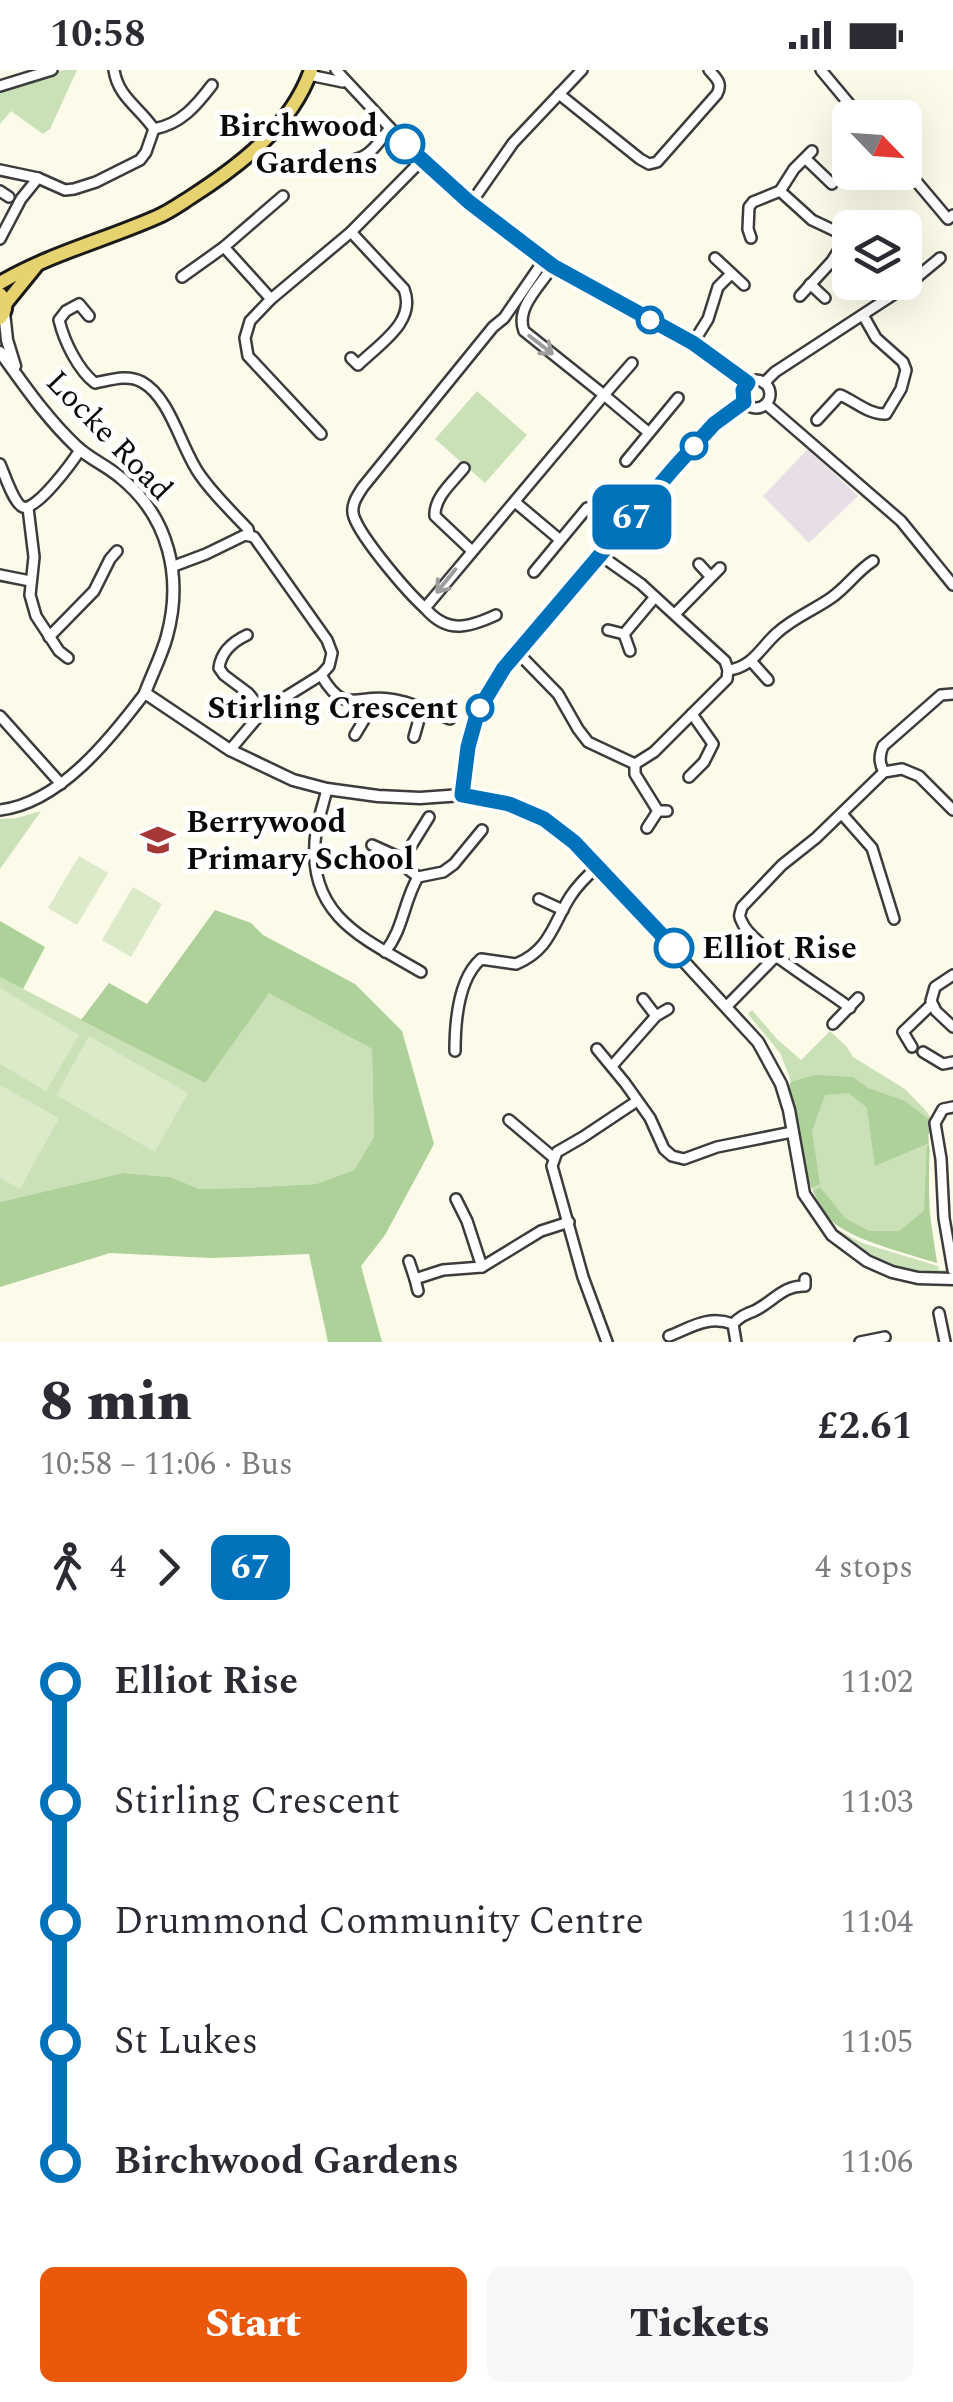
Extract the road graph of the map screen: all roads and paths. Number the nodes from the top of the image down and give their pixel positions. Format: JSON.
{"nodes":[{"id":1,"x":52,"y":70,"type":"edge"},
{"id":2,"x":114,"y":70,"type":"edge"},
{"id":3,"x":336,"y":70,"type":"edge"},
{"id":4,"x":582,"y":70,"type":"edge"},
{"id":5,"x":709,"y":70,"type":"edge"},
{"id":6,"x":820,"y":70,"type":"edge"},
{"id":7,"x":310,"y":72,"type":"edge"},
{"id":8,"x":212,"y":85,"type":"dead end"},
{"id":9,"x":350,"y":85,"type":"junction"},
{"id":10,"x":0,"y":86,"type":"edge"},
{"id":11,"x":559,"y":94,"type":"junction"},
{"id":12,"x":846,"y":100,"type":"edge"},
{"id":13,"x":390,"y":128,"type":"junction"},
{"id":14,"x":154,"y":129,"type":"junction"},
{"id":15,"x":353,"y":161,"type":"dead end"},
{"id":16,"x":421,"y":161,"type":"junction"},
{"id":17,"x":0,"y":170,"type":"edge"},
{"id":18,"x":38,"y":178,"type":"junction"},
{"id":19,"x":832,"y":184,"type":"dead end"},
{"id":20,"x":922,"y":188,"type":"edge"},
{"id":21,"x":780,"y":191,"type":"junction"},
{"id":22,"x":284,"y":196,"type":"dead end"},
{"id":23,"x":469,"y":202,"type":"junction"},
{"id":24,"x":953,"y":215,"type":"edge"},
{"id":25,"x":832,"y":230,"type":"edge"},
{"id":26,"x":352,"y":232,"type":"junction"},
{"id":27,"x":0,"y":238,"type":"edge"},
{"id":28,"x":751,"y":238,"type":"dead end"},
{"id":29,"x":224,"y":247,"type":"junction"},
{"id":30,"x":715,"y":258,"type":"dead end"},
{"id":31,"x":940,"y":258,"type":"dead end"},
{"id":32,"x":832,"y":261,"type":"edge"},
{"id":33,"x":549,"y":263,"type":"junction"},
{"id":34,"x":38,"y":264,"type":"junction"},
{"id":35,"x":186,"y":270,"type":"dead end"},
{"id":36,"x":922,"y":272,"type":"edge"},
{"id":37,"x":730,"y":274,"type":"junction"},
{"id":38,"x":0,"y":283,"type":"edge"},
{"id":39,"x":810,"y":284,"type":"junction"},
{"id":40,"x":744,"y":285,"type":"dead end"},
{"id":41,"x":800,"y":296,"type":"dead end"},
{"id":42,"x":824,"y":298,"type":"dead end"},
{"id":43,"x":271,"y":299,"type":"junction"},
{"id":44,"x":884,"y":300,"type":"edge"},
{"id":45,"x":2,"y":307,"type":"edge"},
{"id":46,"x":863,"y":315,"type":"junction"},
{"id":47,"x":89,"y":316,"type":"dead end"},
{"id":48,"x":693,"y":343,"type":"junction"},
{"id":49,"x":0,"y":352,"type":"edge"},
{"id":50,"x":632,"y":363,"type":"dead end"},
{"id":51,"x":354,"y":365,"type":"dead end"},
{"id":52,"x":18,"y":376,"type":"junction"},
{"id":53,"x":748,"y":383,"type":"junction"},
{"id":54,"x":764,"y":383,"type":"junction"},
{"id":55,"x":604,"y":396,"type":"junction"},
{"id":56,"x":678,"y":398,"type":"dead end"},
{"id":57,"x":744,"y":402,"type":"junction"},
{"id":58,"x":766,"y":404,"type":"junction"},
{"id":59,"x":817,"y":420,"type":"dead end"},
{"id":60,"x":309,"y":423,"type":"junction"},
{"id":61,"x":300,"y":431,"type":"dead end"},
{"id":62,"x":648,"y":432,"type":"junction"},
{"id":63,"x":321,"y":434,"type":"dead end"},
{"id":64,"x":80,"y":450,"type":"junction"},
{"id":65,"x":626,"y":461,"type":"dead end"},
{"id":66,"x":0,"y":464,"type":"edge"},
{"id":67,"x":464,"y":468,"type":"dead end"},
{"id":68,"x":515,"y":502,"type":"junction"},
{"id":69,"x":28,"y":508,"type":"junction"},
{"id":70,"x":587,"y":508,"type":"dead end"},
{"id":71,"x":250,"y":534,"type":"junction"},
{"id":72,"x":559,"y":539,"type":"junction"},
{"id":73,"x":472,"y":550,"type":"junction"},
{"id":74,"x":117,"y":551,"type":"dead end"},
{"id":75,"x":600,"y":555,"type":"junction"},
{"id":76,"x":873,"y":560,"type":"dead end"},
{"id":77,"x":699,"y":564,"type":"dead end"},
{"id":78,"x":174,"y":566,"type":"junction"},
{"id":79,"x":720,"y":568,"type":"dead end"},
{"id":80,"x":534,"y":572,"type":"dead end"},
{"id":81,"x":0,"y":575,"type":"edge"},
{"id":82,"x":710,"y":576,"type":"junction"},
{"id":83,"x":102,"y":578,"type":"junction"},
{"id":84,"x":30,"y":581,"type":"junction"},
{"id":85,"x":953,"y":585,"type":"edge"},
{"id":86,"x":111,"y":586,"type":"dead end"},
{"id":87,"x":655,"y":597,"type":"junction"},
{"id":88,"x":425,"y":608,"type":"junction"},
{"id":89,"x":675,"y":614,"type":"junction"},
{"id":90,"x":496,"y":615,"type":"dead end"},
{"id":91,"x":608,"y":630,"type":"dead end"},
{"id":92,"x":624,"y":634,"type":"junction"},
{"id":93,"x":238,"y":636,"type":"dead end"},
{"id":94,"x":49,"y":637,"type":"junction"},
{"id":95,"x":630,"y":651,"type":"dead end"},
{"id":96,"x":518,"y":653,"type":"junction"},
{"id":97,"x":60,"y":655,"type":"dead end"},
{"id":98,"x":751,"y":661,"type":"junction"},
{"id":99,"x":728,"y":670,"type":"junction"},
{"id":100,"x":321,"y":675,"type":"junction"},
{"id":101,"x":768,"y":680,"type":"dead end"},
{"id":102,"x":145,"y":693,"type":"junction"},
{"id":103,"x":953,"y":694,"type":"edge"},
{"id":104,"x":376,"y":700,"type":"junction"},
{"id":105,"x":422,"y":710,"type":"junction"},
{"id":106,"x":264,"y":711,"type":"junction"},
{"id":107,"x":692,"y":714,"type":"junction"},
{"id":108,"x":0,"y":716,"type":"edge"},
{"id":109,"x":450,"y":719,"type":"dead end"},
{"id":110,"x":354,"y":735,"type":"dead end"},
{"id":111,"x":414,"y":737,"type":"dead end"},
{"id":112,"x":230,"y":750,"type":"junction"},
{"id":113,"x":636,"y":764,"type":"junction"},
{"id":114,"x":884,"y":772,"type":"junction"},
{"id":115,"x":689,"y":778,"type":"dead end"},
{"id":116,"x":61,"y":784,"type":"junction"},
{"id":117,"x":327,"y":789,"type":"junction"},
{"id":118,"x":462,"y":795,"type":"junction"},
{"id":119,"x":0,"y":810,"type":"edge"},
{"id":120,"x":953,"y":810,"type":"edge"},
{"id":121,"x":842,"y":814,"type":"junction"},
{"id":122,"x":429,"y":816,"type":"dead end"},
{"id":123,"x":647,"y":828,"type":"dead end"},
{"id":124,"x":482,"y":830,"type":"dead end"},
{"id":125,"x":372,"y":845,"type":"dead end"},
{"id":126,"x":402,"y":859,"type":"junction"},
{"id":127,"x":596,"y":867,"type":"junction"},
{"id":128,"x":418,"y":877,"type":"junction"},
{"id":129,"x":538,"y":899,"type":"dead end"},
{"id":130,"x":889,"y":908,"type":"junction"},
{"id":131,"x":563,"y":910,"type":"junction"},
{"id":132,"x":876,"y":914,"type":"dead end"},
{"id":133,"x":894,"y":920,"type":"dead end"},
{"id":134,"x":385,"y":952,"type":"junction"},
{"id":135,"x":776,"y":956,"type":"junction"},
{"id":136,"x":421,"y":972,"type":"dead end"},
{"id":137,"x":953,"y":974,"type":"edge"},
{"id":138,"x":858,"y":998,"type":"dead end"},
{"id":139,"x":643,"y":999,"type":"dead end"},
{"id":140,"x":932,"y":1004,"type":"junction"},
{"id":141,"x":727,"y":1006,"type":"junction"},
{"id":142,"x":850,"y":1008,"type":"junction"},
{"id":143,"x":668,"y":1009,"type":"dead end"},
{"id":144,"x":656,"y":1016,"type":"junction"},
{"id":145,"x":833,"y":1024,"type":"dead end"},
{"id":146,"x":953,"y":1027,"type":"edge"},
{"id":147,"x":912,"y":1046,"type":"dead end"},
{"id":148,"x":597,"y":1049,"type":"dead end"},
{"id":149,"x":455,"y":1051,"type":"dead end"},
{"id":150,"x":923,"y":1052,"type":"dead end"},
{"id":151,"x":953,"y":1062,"type":"edge"},
{"id":152,"x":612,"y":1066,"type":"junction"},
{"id":153,"x":637,"y":1101,"type":"junction"},
{"id":154,"x":953,"y":1107,"type":"edge"},
{"id":155,"x":509,"y":1120,"type":"dead end"},
{"id":156,"x":792,"y":1132,"type":"junction"},
{"id":157,"x":554,"y":1158,"type":"junction"},
{"id":158,"x":948,"y":1194,"type":"edge"},
{"id":159,"x":456,"y":1198,"type":"dead end"},
{"id":160,"x":569,"y":1222,"type":"junction"},
{"id":161,"x":408,"y":1260,"type":"dead end"},
{"id":162,"x":482,"y":1267,"type":"junction"},
{"id":163,"x":953,"y":1270,"type":"edge"},
{"id":164,"x":414,"y":1279,"type":"junction"},
{"id":165,"x":953,"y":1279,"type":"edge"},
{"id":166,"x":806,"y":1287,"type":"dead end"},
{"id":167,"x":418,"y":1291,"type":"dead end"},
{"id":168,"x":939,"y":1313,"type":"dead end"},
{"id":169,"x":733,"y":1324,"type":"junction"},
{"id":170,"x":683,"y":1335,"type":"edge"},
{"id":171,"x":669,"y":1336,"type":"dead end"},
{"id":172,"x":884,"y":1337,"type":"dead end"},
{"id":173,"x":872,"y":1341,"type":"edge"},
{"id":174,"x":608,"y":1342,"type":"edge"},
{"id":175,"x":736,"y":1342,"type":"edge"},
{"id":176,"x":860,"y":1342,"type":"edge"},
{"id":177,"x":946,"y":1342,"type":"edge"}],
"edges":[{"from":1,"to":10,"type":"street"},
{"from":2,"to":14,"type":"street"},
{"from":3,"to":9,"type":"street"},
{"from":4,"to":11,"type":"street"},
{"from":5,"to":11,"type":"street"},
{"from":6,"to":12,"type":"street"},
{"from":7,"to":9,"type":"street"},
{"from":7,"to":34,"type":"main road"},
{"from":8,"to":14,"type":"street"},
{"from":9,"to":13,"type":"street"},
{"from":11,"to":23,"type":"street"},
{"from":13,"to":15,"type":"street"},
{"from":13,"to":16,"type":"street"},
{"from":14,"to":18,"type":"street"},
{"from":16,"to":23,"type":"street"},
{"from":16,"to":26,"type":"street"},
{"from":17,"to":18,"type":"street"},
{"from":18,"to":27,"type":"street"},
{"from":19,"to":21,"type":"street"},
{"from":20,"to":24,"type":"street"},
{"from":21,"to":25,"type":"street"},
{"from":21,"to":28,"type":"street"},
{"from":22,"to":29,"type":"street"},
{"from":23,"to":33,"type":"street"},
{"from":26,"to":43,"type":"street"},
{"from":26,"to":51,"type":"street"},
{"from":29,"to":35,"type":"street"},
{"from":29,"to":43,"type":"street"},
{"from":30,"to":37,"type":"street"},
{"from":31,"to":36,"type":"street"},
{"from":32,"to":39,"type":"street"},
{"from":33,"to":48,"type":"street"},
{"from":33,"to":55,"type":"street","one_way":true},
{"from":33,"to":88,"type":"street"},
{"from":34,"to":38,"type":"main road"},
{"from":34,"to":45,"type":"main road"},
{"from":37,"to":40,"type":"street"},
{"from":37,"to":48,"type":"street"},
{"from":39,"to":41,"type":"street"},
{"from":39,"to":42,"type":"street"},
{"from":43,"to":60,"type":"street"},
{"from":44,"to":46,"type":"street"},
{"from":45,"to":52,"type":"street","name":"Locke Road"},
{"from":46,"to":54,"type":"street"},
{"from":46,"to":59,"type":"street"},
{"from":47,"to":71,"type":"street"},
{"from":48,"to":53,"type":"street"},
{"from":49,"to":52,"type":"street","name":"Locke Road"},
{"from":50,"to":55,"type":"street"},
{"from":52,"to":64,"type":"street","name":"Locke Road"},
{"from":53,"to":54,"type":"street"},
{"from":53,"to":57,"type":"street"},
{"from":54,"to":58,"type":"street"},
{"from":55,"to":62,"type":"street"},
{"from":55,"to":68,"type":"street"},
{"from":56,"to":62,"type":"street"},
{"from":57,"to":58,"type":"street"},
{"from":57,"to":75,"type":"street"},
{"from":58,"to":85,"type":"street"},
{"from":60,"to":61,"type":"street"},
{"from":60,"to":63,"type":"street"},
{"from":62,"to":65,"type":"street"},
{"from":64,"to":69,"type":"street"},
{"from":64,"to":78,"type":"street","name":"Locke Road"},
{"from":66,"to":69,"type":"street"},
{"from":67,"to":73,"type":"street"},
{"from":68,"to":72,"type":"street"},
{"from":68,"to":73,"type":"street"},
{"from":69,"to":84,"type":"street"},
{"from":70,"to":72,"type":"street"},
{"from":71,"to":78,"type":"street"},
{"from":71,"to":100,"type":"street"},
{"from":72,"to":80,"type":"street"},
{"from":73,"to":88,"type":"street","one_way":true},
{"from":74,"to":83,"type":"street"},
{"from":75,"to":87,"type":"street"},
{"from":75,"to":96,"type":"street"},
{"from":76,"to":98,"type":"street"},
{"from":77,"to":82,"type":"street"},
{"from":78,"to":102,"type":"street","name":"Locke Road"},
{"from":79,"to":82,"type":"street"},
{"from":81,"to":84,"type":"street"},
{"from":82,"to":89,"type":"street"},
{"from":83,"to":86,"type":"street"},
{"from":83,"to":94,"type":"street"},
{"from":84,"to":94,"type":"street"},
{"from":87,"to":89,"type":"street"},
{"from":87,"to":92,"type":"street"},
{"from":88,"to":90,"type":"street"},
{"from":89,"to":99,"type":"street"},
{"from":91,"to":92,"type":"street"},
{"from":92,"to":95,"type":"street"},
{"from":93,"to":106,"type":"street"},
{"from":94,"to":97,"type":"street"},
{"from":96,"to":113,"type":"street"},
{"from":96,"to":118,"type":"street"},
{"from":98,"to":99,"type":"street"},
{"from":98,"to":101,"type":"street"},
{"from":99,"to":107,"type":"street"},
{"from":100,"to":104,"type":"street"},
{"from":100,"to":106,"type":"street"},
{"from":102,"to":112,"type":"street"},
{"from":102,"to":116,"type":"street","name":"Locke Road"},
{"from":103,"to":114,"type":"street"},
{"from":104,"to":105,"type":"street"},
{"from":104,"to":110,"type":"street"},
{"from":105,"to":109,"type":"street"},
{"from":105,"to":111,"type":"street"},
{"from":106,"to":112,"type":"street"},
{"from":107,"to":113,"type":"street"},
{"from":107,"to":115,"type":"street"},
{"from":108,"to":116,"type":"street"},
{"from":112,"to":117,"type":"street"},
{"from":113,"to":123,"type":"street"},
{"from":114,"to":120,"type":"street"},
{"from":114,"to":121,"type":"street"},
{"from":116,"to":119,"type":"street","name":"Locke Road"},
{"from":117,"to":118,"type":"street"},
{"from":117,"to":134,"type":"street"},
{"from":118,"to":127,"type":"street"},
{"from":121,"to":130,"type":"street"},
{"from":121,"to":135,"type":"street"},
{"from":122,"to":126,"type":"street"},
{"from":124,"to":128,"type":"street"},
{"from":125,"to":126,"type":"street"},
{"from":126,"to":128,"type":"street"},
{"from":127,"to":131,"type":"street"},
{"from":127,"to":141,"type":"street"},
{"from":128,"to":134,"type":"street"},
{"from":129,"to":131,"type":"street"},
{"from":130,"to":132,"type":"street"},
{"from":130,"to":133,"type":"street"},
{"from":131,"to":149,"type":"street"},
{"from":134,"to":136,"type":"street"},
{"from":135,"to":141,"type":"street"},
{"from":135,"to":142,"type":"street"},
{"from":137,"to":140,"type":"street"},
{"from":138,"to":142,"type":"street"},
{"from":139,"to":144,"type":"street"},
{"from":140,"to":146,"type":"street"},
{"from":140,"to":147,"type":"street"},
{"from":141,"to":156,"type":"street"},
{"from":142,"to":145,"type":"street"},
{"from":143,"to":144,"type":"street"},
{"from":144,"to":152,"type":"street"},
{"from":148,"to":152,"type":"street"},
{"from":150,"to":151,"type":"street"},
{"from":152,"to":153,"type":"street"},
{"from":153,"to":156,"type":"street"},
{"from":153,"to":157,"type":"street"},
{"from":154,"to":158,"type":"street"},
{"from":155,"to":157,"type":"street"},
{"from":156,"to":165,"type":"street"},
{"from":157,"to":160,"type":"street"},
{"from":158,"to":163,"type":"street"},
{"from":159,"to":162,"type":"street"},
{"from":160,"to":162,"type":"street"},
{"from":160,"to":174,"type":"street"},
{"from":161,"to":164,"type":"street"},
{"from":162,"to":164,"type":"street"},
{"from":164,"to":167,"type":"street"},
{"from":166,"to":169,"type":"street"},
{"from":168,"to":177,"type":"street"},
{"from":169,"to":170,"type":"street"},
{"from":169,"to":175,"type":"street"},
{"from":170,"to":171,"type":"street"},
{"from":172,"to":173,"type":"street"},
{"from":173,"to":176,"type":"street"}]}
